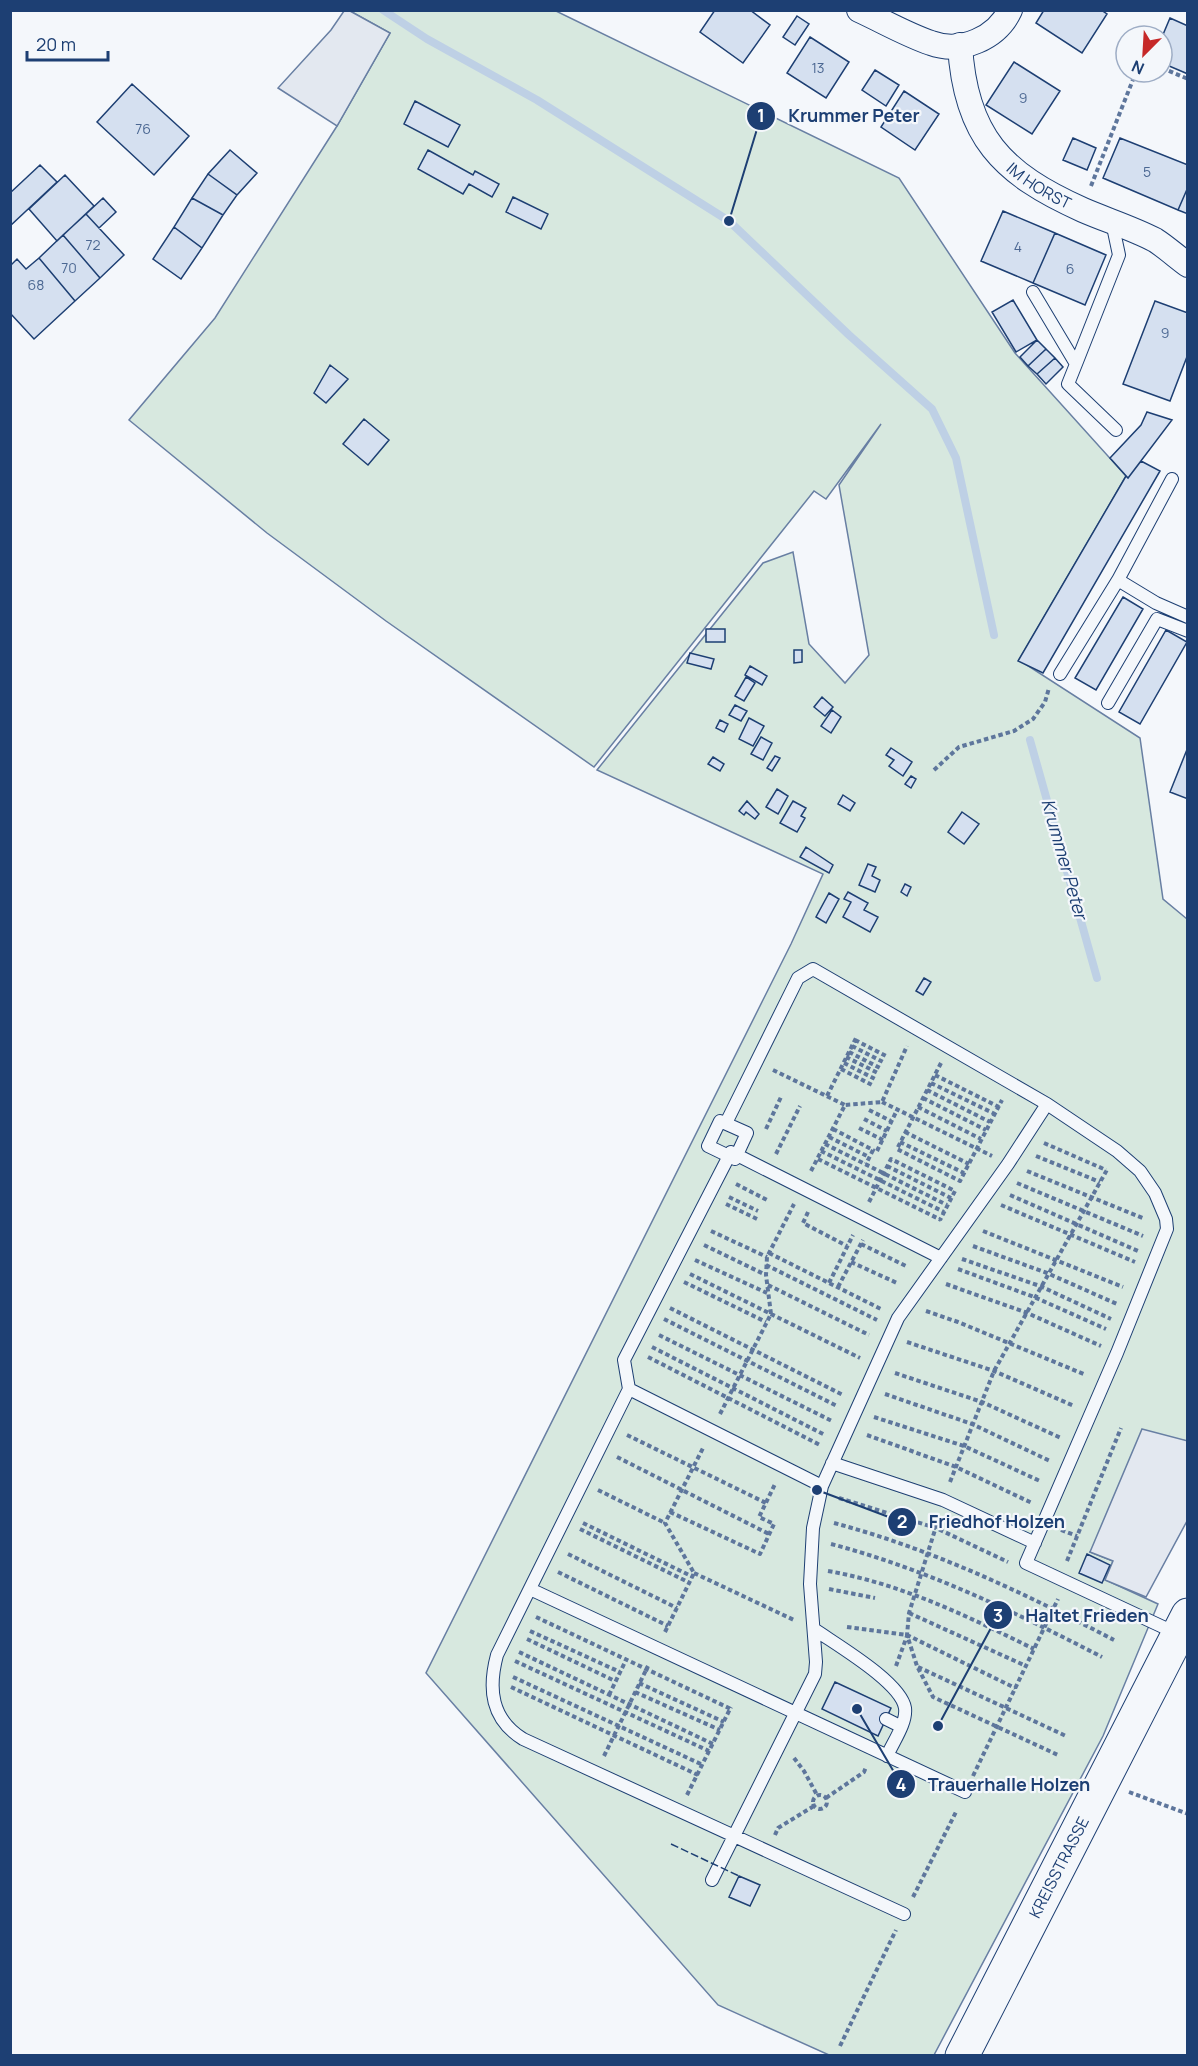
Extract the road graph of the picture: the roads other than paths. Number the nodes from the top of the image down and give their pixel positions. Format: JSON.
{"nodes":[{"id":1,"x":859,"y":10,"type":"edge"},
{"id":2,"x":1010,"y":10,"type":"edge"},
{"id":3,"x":960,"y":45,"type":"junction"},
{"id":4,"x":1112,"y":222,"type":"junction"},
{"id":5,"x":1188,"y":265,"type":"edge"},
{"id":6,"x":1033,"y":292,"type":"dead end"},
{"id":7,"x":1076,"y":364,"type":"junction"},
{"id":8,"x":1116,"y":430,"type":"dead end"},
{"id":9,"x":1172,"y":479,"type":"dead end"},
{"id":10,"x":1118,"y":580,"type":"junction"},
{"id":11,"x":1188,"y":617,"type":"edge"},
{"id":12,"x":1188,"y":631,"type":"edge"},
{"id":13,"x":1060,"y":674,"type":"road end"},
{"id":14,"x":1108,"y":703,"type":"dead end"},
{"id":15,"x":1047,"y":1104,"type":"junction"},
{"id":16,"x":726,"y":1123,"type":"junction"},
{"id":17,"x":733,"y":1156,"type":"junction"},
{"id":18,"x":941,"y":1257,"type":"junction"},
{"id":19,"x":629,"y":1389,"type":"junction"},
{"id":20,"x":837,"y":1453,"type":"junction"},
{"id":21,"x":822,"y":1489,"type":"junction"},
{"id":22,"x":1035,"y":1543,"type":"junction"},
{"id":23,"x":530,"y":1589,"type":"junction"},
{"id":24,"x":1183,"y":1625,"type":"edge"},
{"id":25,"x":814,"y":1629,"type":"junction"},
{"id":26,"x":797,"y":1714,"type":"junction"},
{"id":27,"x":886,"y":1719,"type":"dead end"},
{"id":28,"x":900,"y":1726,"type":"junction"},
{"id":29,"x":886,"y":1756,"type":"junction"},
{"id":30,"x":965,"y":1792,"type":"dead end"},
{"id":31,"x":735,"y":1837,"type":"junction"},
{"id":32,"x":712,"y":1880,"type":"dead end"},
{"id":33,"x":904,"y":1914,"type":"dead end"},
{"id":34,"x":962,"y":2055,"type":"edge"}],
"edges":[{"from":1,"to":3,"type":"street"},
{"from":2,"to":3,"type":"street"},
{"from":3,"to":4,"type":"street","name":"IM HORST"},
{"from":4,"to":5,"type":"street","name":"IM HORST"},
{"from":4,"to":7,"type":"lane"},
{"from":6,"to":7,"type":"lane"},
{"from":7,"to":8,"type":"lane"},
{"from":9,"to":10,"type":"lane"},
{"from":10,"to":11,"type":"lane"},
{"from":10,"to":13,"type":"lane"},
{"from":12,"to":14,"type":"lane"},
{"from":15,"to":16,"type":"lane"},
{"from":15,"to":18,"type":"lane"},
{"from":15,"to":22,"type":"lane"},
{"from":16,"to":17,"type":"lane"},
{"from":16,"to":17,"type":"lane"},
{"from":17,"to":18,"type":"lane"},
{"from":17,"to":19,"type":"lane"},
{"from":18,"to":20,"type":"lane"},
{"from":19,"to":21,"type":"lane"},
{"from":19,"to":23,"type":"lane"},
{"from":20,"to":21,"type":"lane"},
{"from":20,"to":22,"type":"lane"},
{"from":21,"to":25,"type":"lane"},
{"from":22,"to":24,"type":"lane"},
{"from":23,"to":26,"type":"lane"},
{"from":23,"to":31,"type":"lane"},
{"from":24,"to":34,"type":"main road","name":"KREISSTRASSE"},
{"from":25,"to":26,"type":"lane"},
{"from":25,"to":28,"type":"lane"},
{"from":26,"to":29,"type":"lane"},
{"from":26,"to":31,"type":"lane"},
{"from":27,"to":28,"type":"lane"},
{"from":28,"to":29,"type":"lane"},
{"from":29,"to":30,"type":"lane"},
{"from":31,"to":32,"type":"lane"},
{"from":31,"to":33,"type":"lane"}]}
